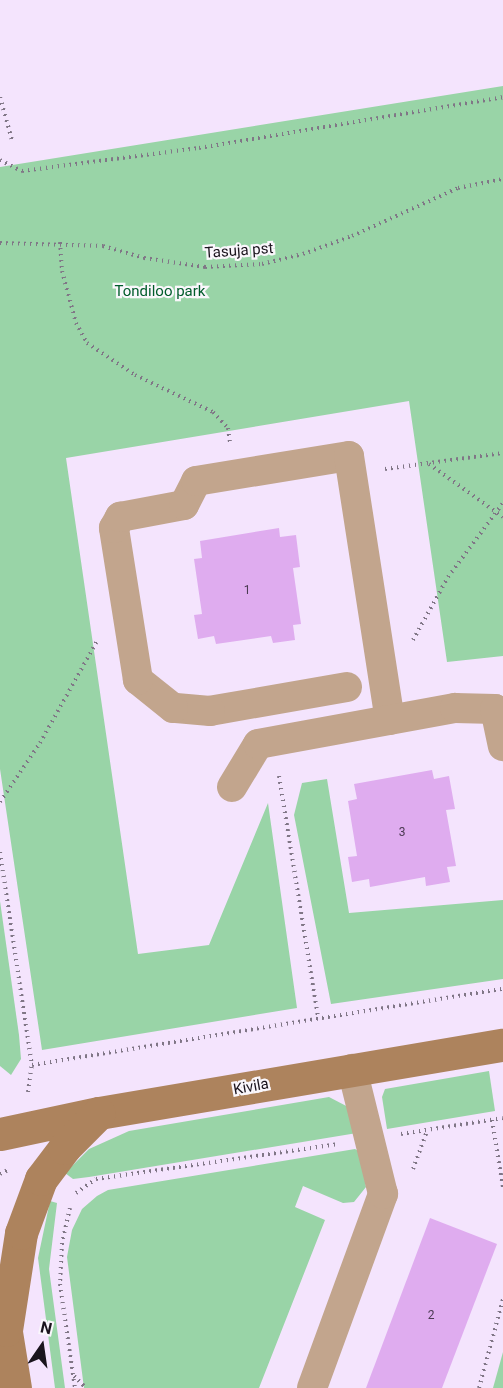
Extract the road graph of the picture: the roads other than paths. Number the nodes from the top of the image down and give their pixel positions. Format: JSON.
{"nodes":[{"id":1,"x":347,"y":687,"type":"dead end"},
{"id":2,"x":390,"y":720,"type":"junction"},
{"id":3,"x":503,"y":746,"type":"edge"},
{"id":4,"x":232,"y":787,"type":"dead end"},
{"id":5,"x":503,"y":1045,"type":"edge"},
{"id":6,"x":352,"y":1069,"type":"junction"},
{"id":7,"x":99,"y":1113,"type":"junction"},
{"id":8,"x":0,"y":1134,"type":"edge"},
{"id":9,"x":0,"y":1290,"type":"edge"},
{"id":10,"x":6,"y":1330,"type":"junction"},
{"id":11,"x":15,"y":1388,"type":"edge"},
{"id":12,"x":312,"y":1388,"type":"edge"}],
"edges":[{"from":1,"to":2,"type":"street"},
{"from":2,"to":3,"type":"street"},
{"from":2,"to":4,"type":"street"},
{"from":5,"to":6,"type":"street","name":"Kivila"},
{"from":6,"to":7,"type":"street","name":"Kivila"},
{"from":6,"to":12,"type":"street"},
{"from":7,"to":8,"type":"street","name":"Kivila"},
{"from":7,"to":10,"type":"street"},
{"from":9,"to":10,"type":"street"},
{"from":10,"to":11,"type":"street"}]}
